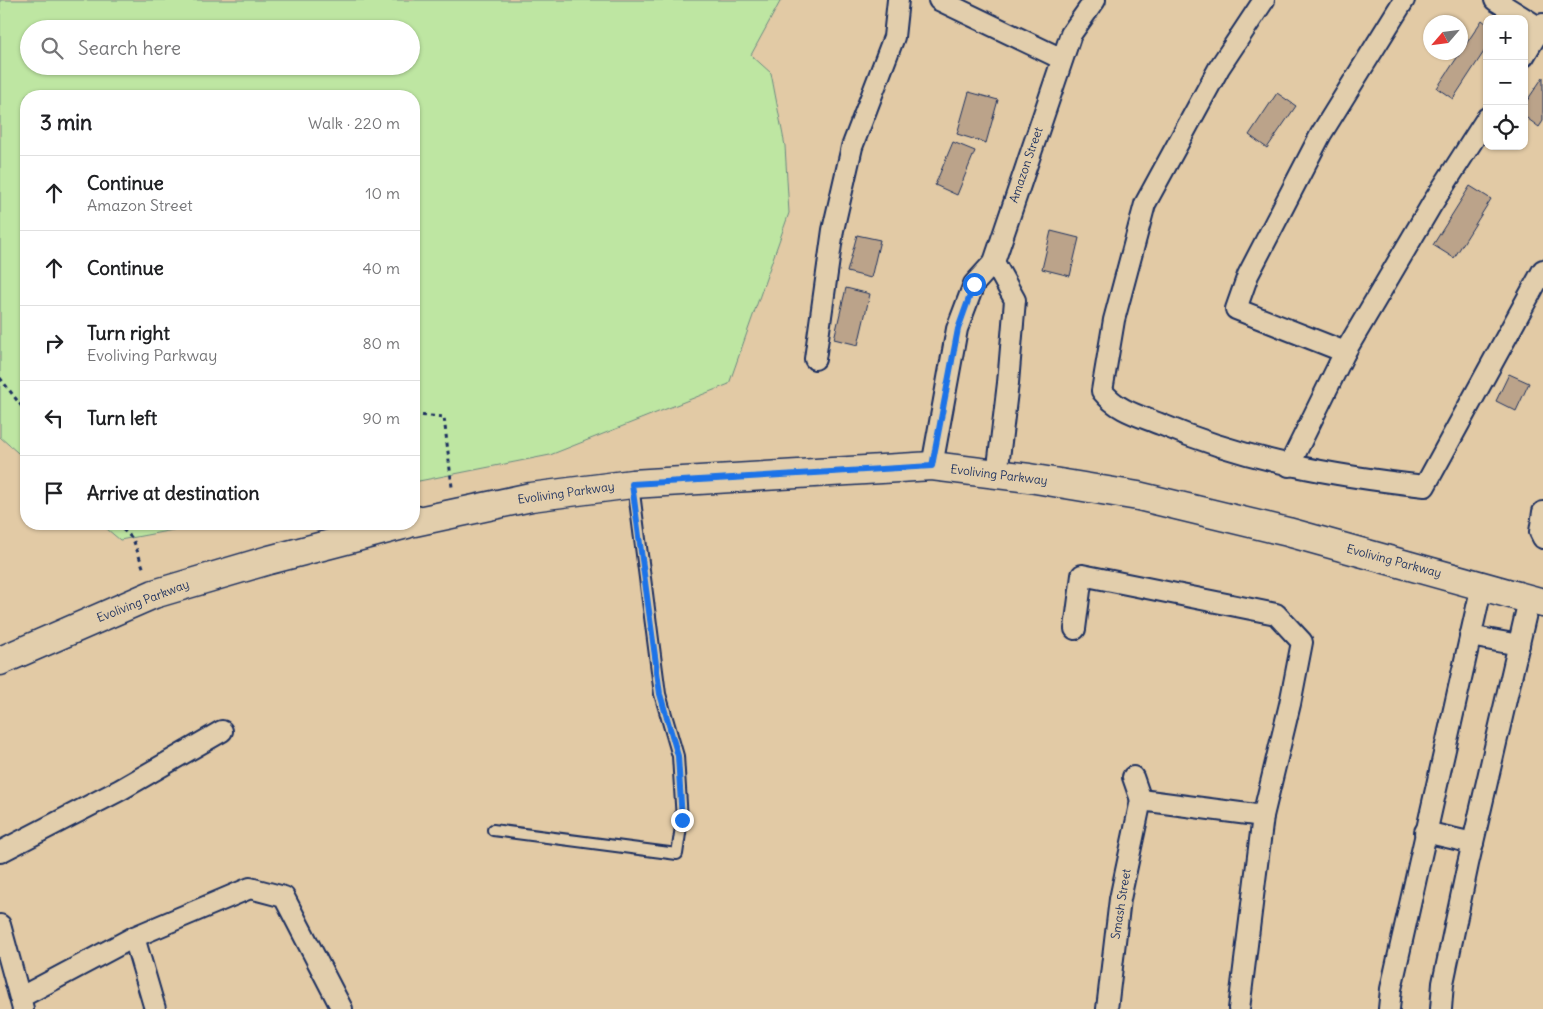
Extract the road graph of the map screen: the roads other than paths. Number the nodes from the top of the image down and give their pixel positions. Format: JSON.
{"nodes":[{"id":1,"x":898,"y":0,"type":"edge"},
{"id":2,"x":939,"y":0,"type":"edge"},
{"id":3,"x":1095,"y":0,"type":"edge"},
{"id":4,"x":1264,"y":0,"type":"edge"},
{"id":5,"x":1404,"y":0,"type":"edge"},
{"id":6,"x":1495,"y":0,"type":"edge"},
{"id":7,"x":1542,"y":27,"type":"edge"},
{"id":8,"x":1528,"y":50,"type":"edge"},
{"id":9,"x":1062,"y":60,"type":"junction"},
{"id":10,"x":1483,"y":124,"type":"edge"},
{"id":11,"x":994,"y":262,"type":"junction"},
{"id":12,"x":1543,"y":270,"type":"edge"},
{"id":13,"x":1345,"y":352,"type":"junction"},
{"id":14,"x":815,"y":359,"type":"dead end"},
{"id":15,"x":932,"y":466,"type":"junction"},
{"id":16,"x":1289,"y":466,"type":"junction"},
{"id":17,"x":996,"y":475,"type":"junction"},
{"id":18,"x":632,"y":484,"type":"junction"},
{"id":19,"x":1543,"y":512,"type":"edge"},
{"id":20,"x":420,"y":521,"type":"edge"},
{"id":21,"x":384,"y":530,"type":"edge"},
{"id":22,"x":1543,"y":538,"type":"edge"},
{"id":23,"x":1482,"y":585,"type":"junction"},
{"id":24,"x":1536,"y":602,"type":"edge"},
{"id":25,"x":1074,"y":629,"type":"dead end"},
{"id":26,"x":1470,"y":636,"type":"junction"},
{"id":27,"x":1519,"y":645,"type":"junction"},
{"id":28,"x":0,"y":661,"type":"edge"},
{"id":29,"x":222,"y":730,"type":"dead end"},
{"id":30,"x":1133,"y":777,"type":"dead end"},
{"id":31,"x":1141,"y":800,"type":"junction"},
{"id":32,"x":1263,"y":816,"type":"junction"},
{"id":33,"x":493,"y":830,"type":"dead end"},
{"id":34,"x":1425,"y":832,"type":"junction"},
{"id":35,"x":1473,"y":843,"type":"junction"},
{"id":36,"x":0,"y":852,"type":"edge"},
{"id":37,"x":0,"y":925,"type":"edge"},
{"id":38,"x":134,"y":937,"type":"junction"},
{"id":39,"x":22,"y":1003,"type":"edge"},
{"id":40,"x":155,"y":1009,"type":"edge"},
{"id":41,"x":342,"y":1009,"type":"edge"},
{"id":42,"x":1107,"y":1009,"type":"edge"},
{"id":43,"x":1239,"y":1009,"type":"edge"},
{"id":44,"x":1389,"y":1009,"type":"edge"},
{"id":45,"x":1441,"y":1009,"type":"edge"}],
"edges":[{"from":1,"to":14,"type":"street"},
{"from":2,"to":9,"type":"street"},
{"from":3,"to":9,"type":"street","name":"Amazon Street"},
{"from":4,"to":16,"type":"street"},
{"from":5,"to":13,"type":"street"},
{"from":6,"to":7,"type":"street"},
{"from":7,"to":8,"type":"street"},
{"from":9,"to":11,"type":"street","name":"Amazon Street"},
{"from":10,"to":13,"type":"street"},
{"from":11,"to":15,"type":"street","name":"Amazon Street"},
{"from":11,"to":17,"type":"street"},
{"from":12,"to":16,"type":"street"},
{"from":13,"to":16,"type":"street"},
{"from":15,"to":17,"type":"street","name":"Evoliving Parkway"},
{"from":15,"to":18,"type":"street","name":"Evoliving Parkway"},
{"from":17,"to":23,"type":"street","name":"Evoliving Parkway"},
{"from":18,"to":20,"type":"street","name":"Evoliving Parkway"},
{"from":18,"to":33,"type":"lane"},
{"from":19,"to":22,"type":"street"},
{"from":21,"to":28,"type":"street","name":"Evoliving Parkway"},
{"from":23,"to":24,"type":"street","name":"Evoliving Parkway"},
{"from":23,"to":26,"type":"street"},
{"from":24,"to":27,"type":"street"},
{"from":25,"to":32,"type":"street"},
{"from":26,"to":27,"type":"street"},
{"from":26,"to":34,"type":"street"},
{"from":27,"to":35,"type":"street"},
{"from":29,"to":36,"type":"street"},
{"from":30,"to":31,"type":"street"},
{"from":31,"to":32,"type":"street"},
{"from":31,"to":42,"type":"street","name":"Smash Street"},
{"from":32,"to":43,"type":"street"},
{"from":34,"to":35,"type":"street"},
{"from":34,"to":44,"type":"street"},
{"from":35,"to":45,"type":"street"},
{"from":37,"to":39,"type":"street"},
{"from":38,"to":39,"type":"street"},
{"from":38,"to":40,"type":"street"},
{"from":38,"to":41,"type":"street"}]}
